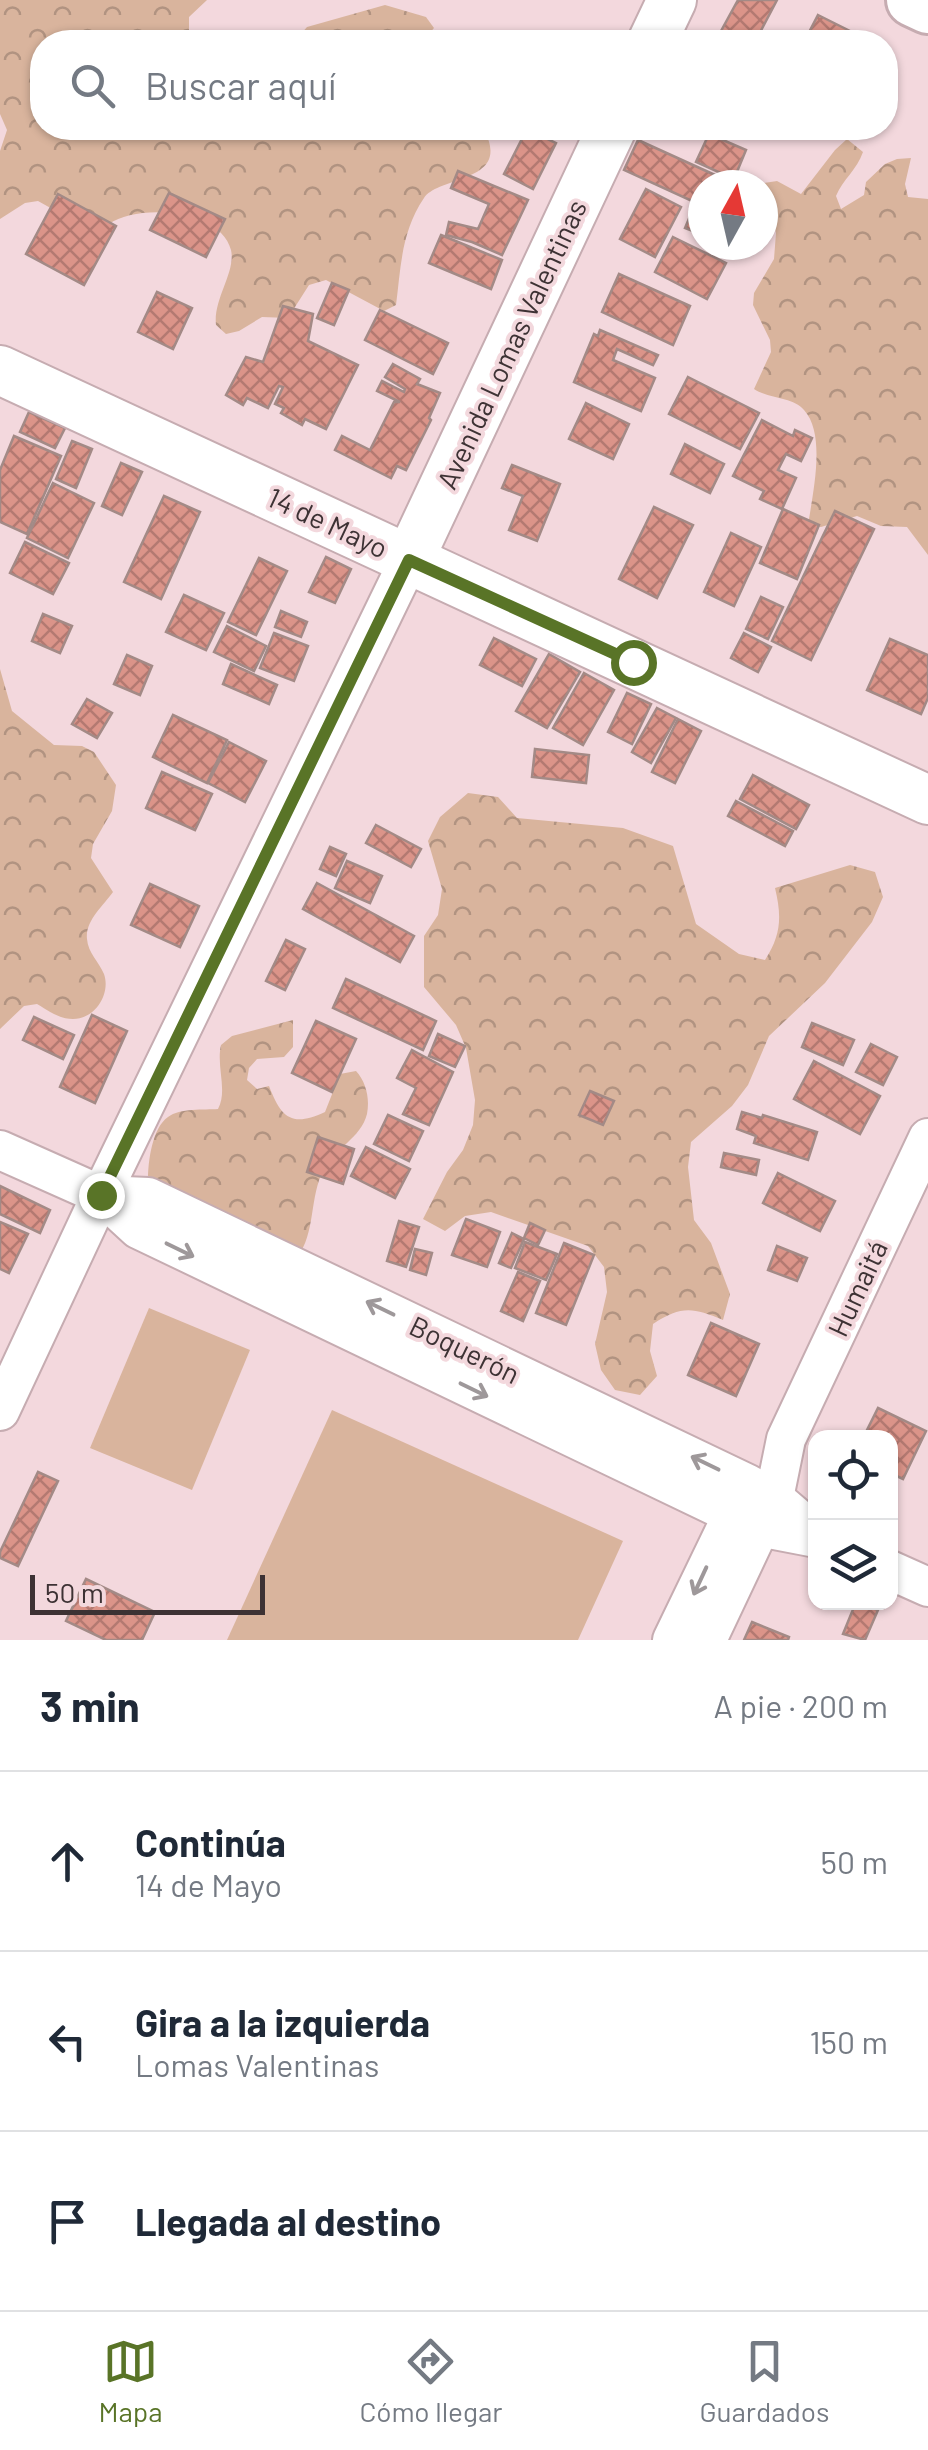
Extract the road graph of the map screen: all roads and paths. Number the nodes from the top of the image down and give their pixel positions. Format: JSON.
{"nodes":[{"id":1,"x":672,"y":0,"type":"edge"},
{"id":2,"x":913,"y":0,"type":"edge"},
{"id":3,"x":928,"y":7,"type":"edge"},
{"id":4,"x":658,"y":30,"type":"edge"},
{"id":5,"x":606,"y":140,"type":"edge"},
{"id":6,"x":0,"y":370,"type":"edge"},
{"id":7,"x":409,"y":560,"type":"junction"},
{"id":8,"x":928,"y":800,"type":"edge"},
{"id":9,"x":928,"y":1138,"type":"edge"},
{"id":10,"x":0,"y":1150,"type":"edge"},
{"id":11,"x":101,"y":1195,"type":"junction"},
{"id":12,"x":0,"y":1411,"type":"edge"},
{"id":13,"x":753,"y":1505,"type":"junction"},
{"id":14,"x":808,"y":1532,"type":"edge"},
{"id":15,"x":898,"y":1574,"type":"edge"},
{"id":16,"x":928,"y":1587,"type":"edge"},
{"id":17,"x":672,"y":1640,"type":"edge"},
{"id":18,"x":707,"y":1640,"type":"edge"}],
"edges":[{"from":1,"to":4,"type":"street"},
{"from":2,"to":3,"type":"main road"},
{"from":5,"to":7,"type":"street","name":"Avenida Lomas Valentinas"},
{"from":6,"to":7,"type":"street","name":"14 de Mayo"},
{"from":7,"to":8,"type":"street","name":"14 de Mayo"},
{"from":7,"to":11,"type":"street"},
{"from":9,"to":13,"type":"street","name":"Humaitá"},
{"from":10,"to":11,"type":"street","name":"Boquerón"},
{"from":11,"to":12,"type":"street"},
{"from":11,"to":13,"type":"street","name":"Boquerón"},
{"from":13,"to":14,"type":"street","name":"Boquerón"},
{"from":13,"to":17,"type":"street","name":"Humaitá","one_way":true},
{"from":13,"to":18,"type":"street","name":"Humaitá"},
{"from":15,"to":16,"type":"street"}]}
